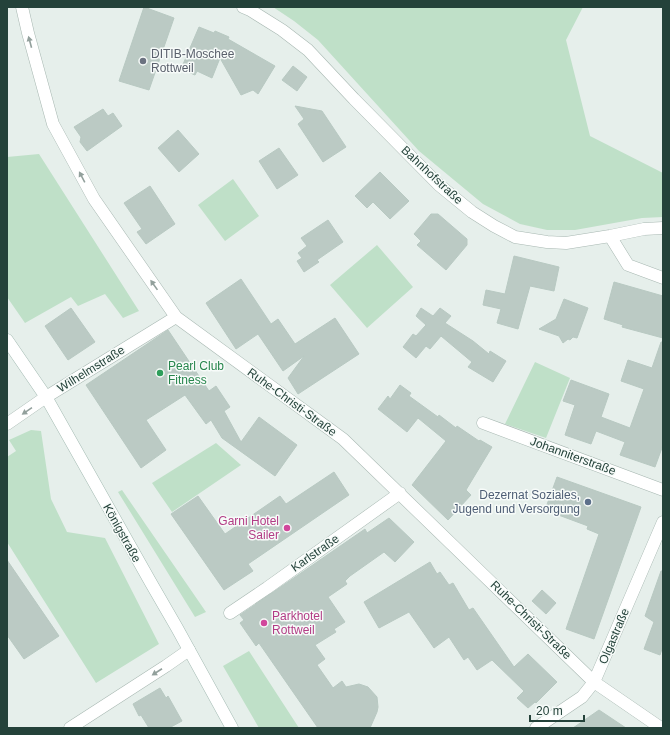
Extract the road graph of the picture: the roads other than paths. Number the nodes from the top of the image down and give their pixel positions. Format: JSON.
{"nodes":[{"id":1,"x":22,"y":7,"type":"edge"},
{"id":2,"x":244,"y":7,"type":"edge"},
{"id":3,"x":663,"y":228,"type":"edge"},
{"id":4,"x":610,"y":236,"type":"junction"},
{"id":5,"x":663,"y":278,"type":"edge"},
{"id":6,"x":176,"y":317,"type":"junction"},
{"id":7,"x":7,"y":340,"type":"edge"},
{"id":8,"x":46,"y":397,"type":"junction"},
{"id":9,"x":483,"y":423,"type":"dead end"},
{"id":10,"x":7,"y":424,"type":"edge"},
{"id":11,"x":663,"y":490,"type":"edge"},
{"id":12,"x":400,"y":493,"type":"junction"},
{"id":13,"x":663,"y":522,"type":"edge"},
{"id":14,"x":230,"y":613,"type":"dead end"},
{"id":15,"x":189,"y":650,"type":"junction"},
{"id":16,"x":594,"y":682,"type":"junction"},
{"id":17,"x":70,"y":728,"type":"edge"},
{"id":18,"x":232,"y":728,"type":"edge"},
{"id":19,"x":536,"y":728,"type":"edge"},
{"id":20,"x":661,"y":728,"type":"edge"}],
"edges":[{"from":6,"to":1,"type":"street","name":"Ruhe-Christi-Straße","one_way":true},
{"from":2,"to":4,"type":"street","name":"Bahnhofstraße"},
{"from":3,"to":4,"type":"street","name":"Bahnhofstraße"},
{"from":4,"to":5,"type":"street"},
{"from":6,"to":8,"type":"street","name":"Wilhelmstraße"},
{"from":6,"to":12,"type":"street","name":"Ruhe-Christi-Straße"},
{"from":7,"to":8,"type":"street","name":"Königstraße"},
{"from":8,"to":10,"type":"street","name":"Wilhelmstraße","one_way":true},
{"from":8,"to":15,"type":"street","name":"Königstraße"},
{"from":9,"to":11,"type":"street","name":"Johanniterstraße"},
{"from":12,"to":14,"type":"street","name":"Karlstraße"},
{"from":12,"to":16,"type":"street","name":"Ruhe-Christi-Straße"},
{"from":13,"to":16,"type":"street","name":"Olgastraße"},
{"from":15,"to":17,"type":"street","one_way":true},
{"from":15,"to":18,"type":"street","name":"Königstraße"},
{"from":16,"to":19,"type":"street","name":"Olgastraße"},
{"from":16,"to":20,"type":"street","name":"Ruhe-Christi-Straße"}]}
